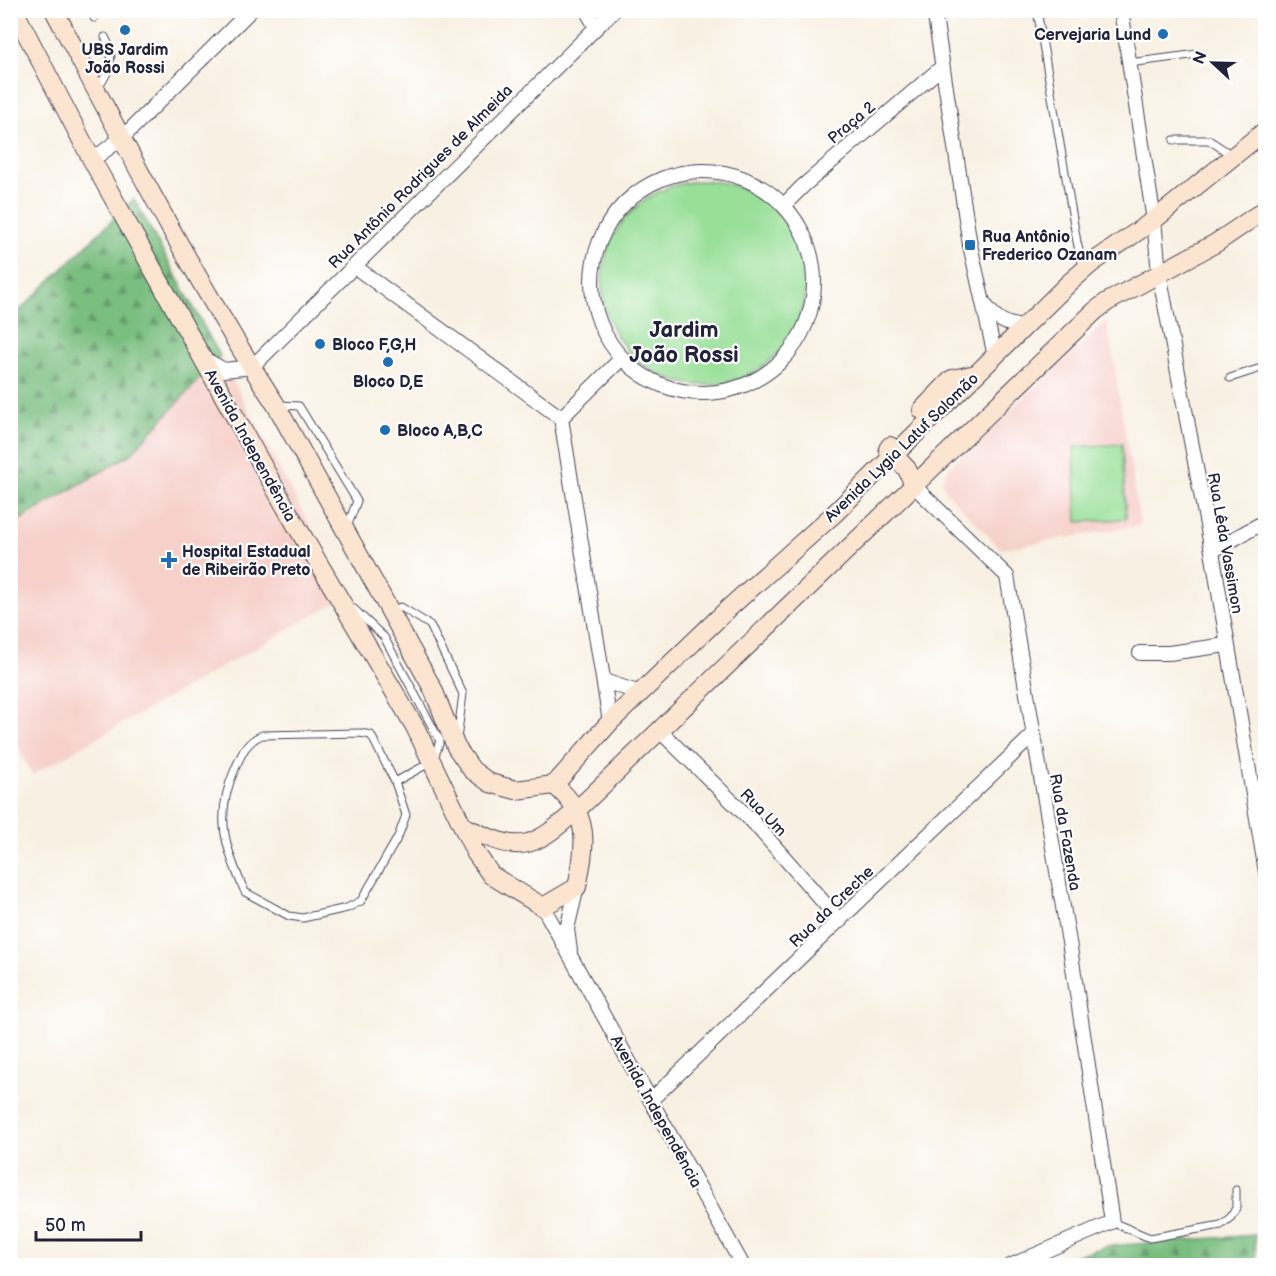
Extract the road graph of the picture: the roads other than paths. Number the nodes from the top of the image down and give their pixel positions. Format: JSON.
{"nodes":[{"id":1,"x":14,"y":10,"type":"edge"},
{"id":2,"x":250,"y":10,"type":"edge"},
{"id":3,"x":586,"y":10,"type":"edge"},
{"id":4,"x":614,"y":10,"type":"edge"},
{"id":5,"x":934,"y":10,"type":"edge"},
{"id":6,"x":1037,"y":10,"type":"edge"},
{"id":7,"x":1121,"y":10,"type":"edge"},
{"id":8,"x":56,"y":12,"type":"edge"},
{"id":9,"x":596,"y":27,"type":"junction"},
{"id":10,"x":105,"y":37,"type":"dead end"},
{"id":11,"x":1198,"y":54,"type":"dead end"},
{"id":12,"x":1129,"y":63,"type":"junction"},
{"id":13,"x":942,"y":67,"type":"junction"},
{"id":14,"x":97,"y":90,"type":"junction"},
{"id":15,"x":1266,"y":130,"type":"edge"},
{"id":16,"x":122,"y":138,"type":"junction"},
{"id":17,"x":1174,"y":140,"type":"dead end"},
{"id":18,"x":1233,"y":156,"type":"junction"},
{"id":19,"x":92,"y":160,"type":"junction"},
{"id":20,"x":784,"y":205,"type":"junction"},
{"id":21,"x":1264,"y":209,"type":"edge"},
{"id":22,"x":1154,"y":220,"type":"junction"},
{"id":23,"x":354,"y":266,"type":"junction"},
{"id":24,"x":1084,"y":270,"type":"junction"},
{"id":25,"x":1159,"y":273,"type":"junction"},
{"id":26,"x":980,"y":296,"type":"junction"},
{"id":27,"x":1025,"y":327,"type":"junction"},
{"id":28,"x":995,"y":356,"type":"junction"},
{"id":29,"x":202,"y":358,"type":"junction"},
{"id":30,"x":621,"y":358,"type":"junction"},
{"id":31,"x":252,"y":367,"type":"junction"},
{"id":32,"x":1263,"y":367,"type":"dead end"},
{"id":33,"x":1230,"y":378,"type":"dead end"},
{"id":34,"x":276,"y":405,"type":"junction"},
{"id":35,"x":561,"y":418,"type":"junction"},
{"id":36,"x":893,"y":454,"type":"junction"},
{"id":37,"x":914,"y":486,"type":"junction"},
{"id":38,"x":1266,"y":521,"type":"edge"},
{"id":39,"x":345,"y":532,"type":"junction"},
{"id":40,"x":1212,"y":551,"type":"junction"},
{"id":41,"x":388,"y":611,"type":"junction"},
{"id":42,"x":1226,"y":645,"type":"junction"},
{"id":43,"x":1140,"y":653,"type":"dead end"},
{"id":44,"x":604,"y":681,"type":"junction"},
{"id":45,"x":640,"y":693,"type":"junction"},
{"id":46,"x":610,"y":722,"type":"junction"},
{"id":47,"x":659,"y":730,"type":"junction"},
{"id":48,"x":1033,"y":735,"type":"junction"},
{"id":49,"x":456,"y":747,"type":"junction"},
{"id":50,"x":433,"y":761,"type":"junction"},
{"id":51,"x":395,"y":782,"type":"junction"},
{"id":52,"x":554,"y":784,"type":"junction"},
{"id":53,"x":578,"y":809,"type":"junction"},
{"id":54,"x":463,"y":826,"type":"junction"},
{"id":55,"x":1266,"y":872,"type":"edge"},
{"id":56,"x":577,"y":887,"type":"junction"},
{"id":57,"x":543,"y":907,"type":"junction"},
{"id":58,"x":840,"y":921,"type":"junction"},
{"id":59,"x":570,"y":957,"type":"junction"},
{"id":60,"x":652,"y":1099,"type":"junction"},
{"id":61,"x":1236,"y":1190,"type":"dead end"},
{"id":62,"x":1112,"y":1222,"type":"junction"},
{"id":63,"x":743,"y":1266,"type":"edge"},
{"id":64,"x":1010,"y":1266,"type":"edge"}],
"edges":[{"from":1,"to":19,"type":"main road","name":"Avenida Independência"},
{"from":2,"to":16,"type":"street"},
{"from":3,"to":9,"type":"street"},
{"from":4,"to":9,"type":"street","name":"Rua Antônio Rodrigues de Almeida"},
{"from":5,"to":13,"type":"street"},
{"from":6,"to":24,"type":"lane"},
{"from":7,"to":12,"type":"street","name":"Rua Lêda Vassimon"},
{"from":8,"to":14,"type":"main road"},
{"from":9,"to":23,"type":"street","name":"Rua Antônio Rodrigues de Almeida"},
{"from":10,"to":14,"type":"lane"},
{"from":11,"to":12,"type":"lane"},
{"from":12,"to":22,"type":"street","name":"Rua Lêda Vassimon"},
{"from":13,"to":20,"type":"street","name":"Praça 2"},
{"from":13,"to":26,"type":"street"},
{"from":14,"to":16,"type":"main road"},
{"from":15,"to":18,"type":"main road","name":"Avenida Lygia Latuf Salomão"},
{"from":16,"to":19,"type":"street"},
{"from":16,"to":31,"type":"main road"},
{"from":17,"to":18,"type":"lane"},
{"from":18,"to":22,"type":"main road","name":"Avenida Lygia Latuf Salomão"},
{"from":19,"to":29,"type":"main road","name":"Avenida Independência"},
{"from":20,"to":30,"type":"street"},
{"from":20,"to":30,"type":"street"},
{"from":21,"to":25,"type":"main road"},
{"from":22,"to":24,"type":"main road","name":"Avenida Lygia Latuf Salomão"},
{"from":22,"to":25,"type":"street","name":"Rua Lêda Vassimon"},
{"from":23,"to":31,"type":"street","name":"Rua Antônio Rodrigues de Almeida"},
{"from":23,"to":35,"type":"street"},
{"from":24,"to":27,"type":"main road","name":"Avenida Lygia Latuf Salomão"},
{"from":25,"to":37,"type":"main road"},
{"from":25,"to":40,"type":"street","name":"Rua Lêda Vassimon"},
{"from":26,"to":27,"type":"street"},
{"from":26,"to":28,"type":"street"},
{"from":27,"to":28,"type":"main road","name":"Avenida Lygia Latuf Salomão"},
{"from":28,"to":36,"type":"main road","name":"Avenida Lygia Latuf Salomão"},
{"from":29,"to":31,"type":"street"},
{"from":29,"to":50,"type":"main road","name":"Avenida Independência"},
{"from":30,"to":35,"type":"street"},
{"from":31,"to":34,"type":"main road"},
{"from":32,"to":33,"type":"lane"},
{"from":34,"to":39,"type":"main road"},
{"from":34,"to":39,"type":"lane"},
{"from":35,"to":44,"type":"street"},
{"from":36,"to":37,"type":"main road"},
{"from":36,"to":45,"type":"main road","name":"Avenida Lygia Latuf Salomão"},
{"from":37,"to":47,"type":"main road"},
{"from":37,"to":48,"type":"street","name":"Rua da Fazenda"},
{"from":38,"to":40,"type":"street"},
{"from":39,"to":41,"type":"main road"},
{"from":40,"to":42,"type":"street","name":"Rua Lêda Vassimon"},
{"from":41,"to":49,"type":"main road"},
{"from":41,"to":49,"type":"lane"},
{"from":42,"to":43,"type":"street"},
{"from":42,"to":55,"type":"street","name":"Rua Lêda Vassimon"},
{"from":44,"to":45,"type":"street"},
{"from":44,"to":46,"type":"street"},
{"from":45,"to":46,"type":"main road","name":"Avenida Lygia Latuf Salomão"},
{"from":46,"to":52,"type":"main road","name":"Avenida Lygia Latuf Salomão"},
{"from":47,"to":53,"type":"main road"},
{"from":47,"to":58,"type":"street","name":"Rua Um"},
{"from":48,"to":58,"type":"street","name":"Rua da Creche"},
{"from":48,"to":62,"type":"street","name":"Rua da Fazenda"},
{"from":49,"to":52,"type":"main road"},
{"from":50,"to":51,"type":"lane"},
{"from":50,"to":54,"type":"main road","name":"Avenida Independência"},
{"from":51,"to":51,"type":"lane"},
{"from":52,"to":53,"type":"main road"},
{"from":53,"to":54,"type":"main road"},
{"from":53,"to":56,"type":"main road"},
{"from":54,"to":57,"type":"main road","name":"Avenida Independência"},
{"from":56,"to":57,"type":"main road"},
{"from":56,"to":59,"type":"street","name":"Avenida Independência"},
{"from":57,"to":59,"type":"street","name":"Avenida Independência"},
{"from":58,"to":60,"type":"street","name":"Rua da Creche"},
{"from":59,"to":60,"type":"street","name":"Avenida Independência"},
{"from":60,"to":63,"type":"street","name":"Avenida Independência"},
{"from":61,"to":62,"type":"lane"},
{"from":62,"to":64,"type":"street"}]}
